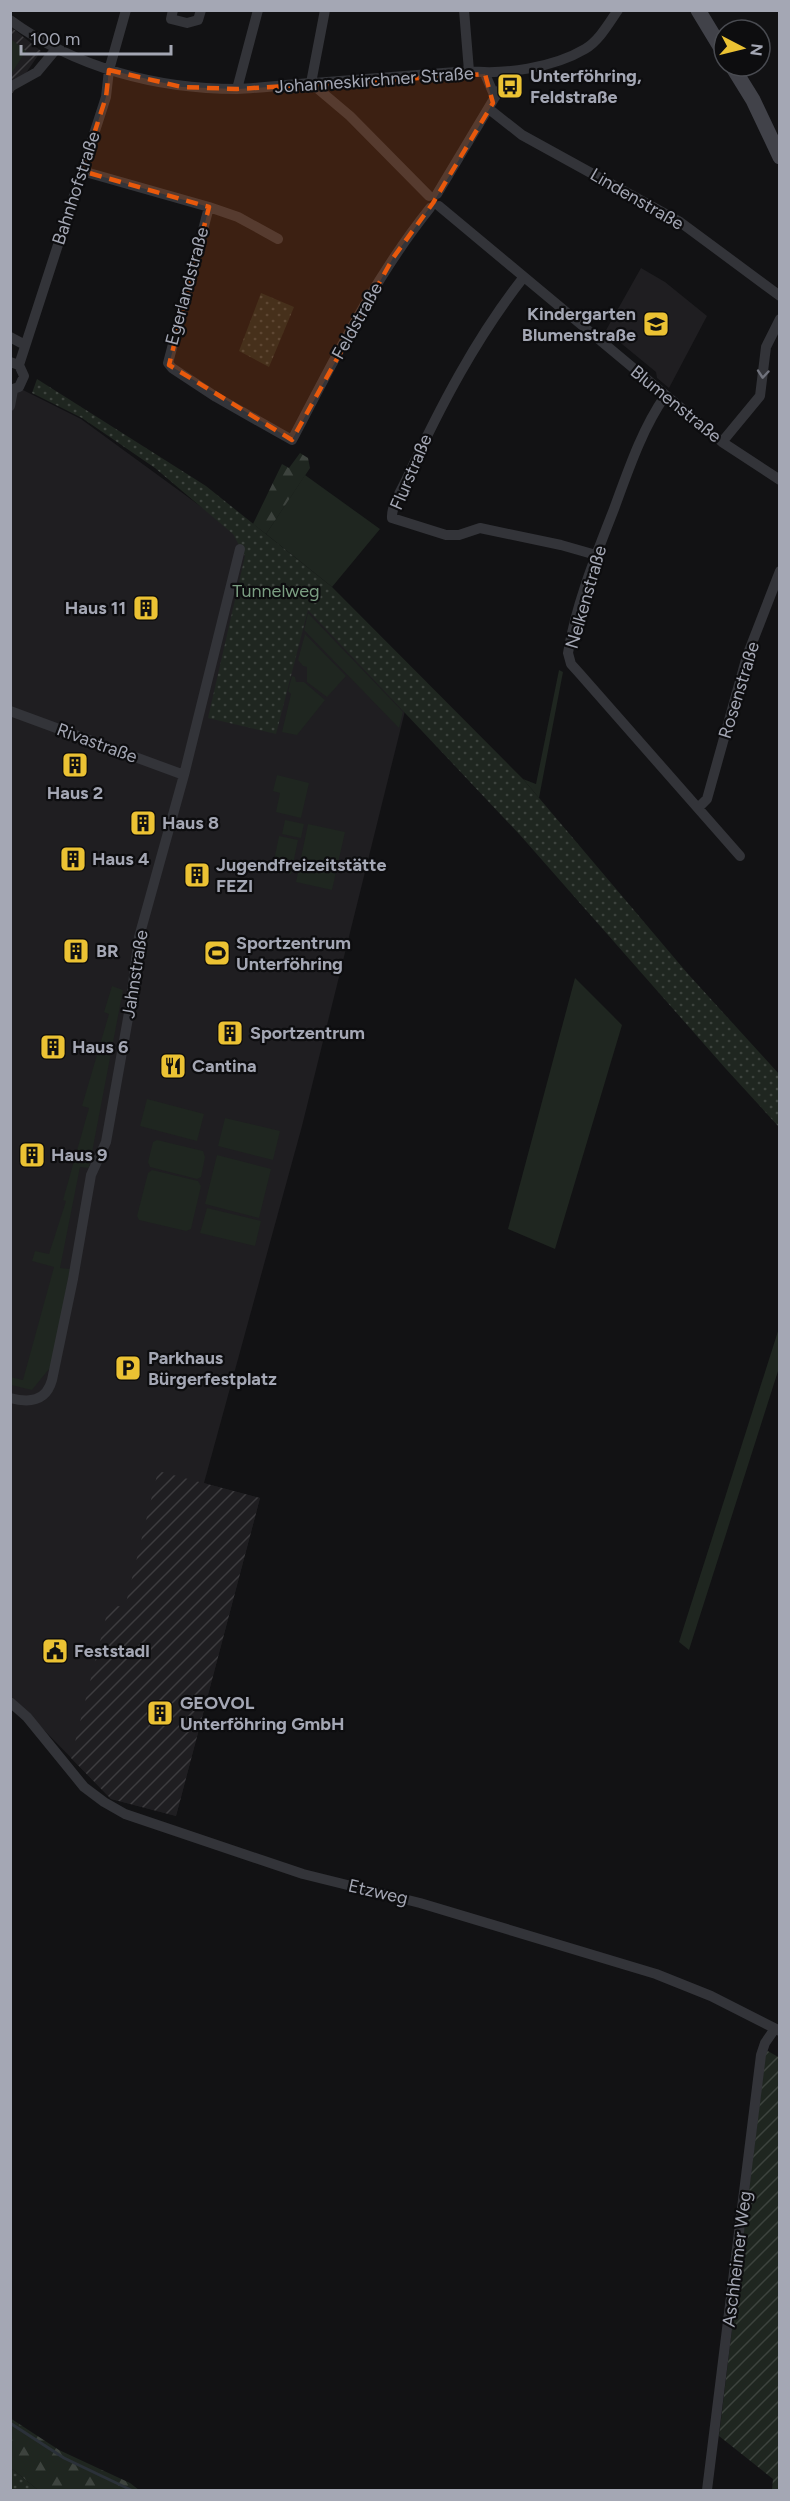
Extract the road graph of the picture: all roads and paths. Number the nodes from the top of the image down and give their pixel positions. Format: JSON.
{"nodes":[{"id":1,"x":126,"y":10,"type":"edge"},
{"id":2,"x":173,"y":10,"type":"edge"},
{"id":3,"x":201,"y":10,"type":"edge"},
{"id":4,"x":258,"y":10,"type":"edge"},
{"id":5,"x":325,"y":10,"type":"edge"},
{"id":6,"x":464,"y":10,"type":"edge"},
{"id":7,"x":618,"y":10,"type":"edge"},
{"id":8,"x":698,"y":10,"type":"edge"},
{"id":9,"x":10,"y":20,"type":"edge"},
{"id":10,"x":712,"y":33,"type":"edge"},
{"id":11,"x":57,"y":48,"type":"junction"},
{"id":12,"x":109,"y":70,"type":"junction"},
{"id":13,"x":469,"y":71,"type":"junction"},
{"id":14,"x":513,"y":72,"type":"junction"},
{"id":15,"x":485,"y":74,"type":"junction"},
{"id":16,"x":739,"y":78,"type":"edge"},
{"id":17,"x":311,"y":83,"type":"junction"},
{"id":18,"x":10,"y":87,"type":"edge"},
{"id":19,"x":237,"y":89,"type":"junction"},
{"id":20,"x":495,"y":97,"type":"junction"},
{"id":21,"x":489,"y":109,"type":"junction"},
{"id":22,"x":780,"y":157,"type":"edge"},
{"id":23,"x":82,"y":171,"type":"junction"},
{"id":24,"x":433,"y":195,"type":"junction"},
{"id":25,"x":209,"y":207,"type":"junction"},
{"id":26,"x":435,"y":207,"type":"junction"},
{"id":27,"x":278,"y":239,"type":"dead end"},
{"id":28,"x":523,"y":278,"type":"junction"},
{"id":29,"x":780,"y":296,"type":"edge"},
{"id":30,"x":780,"y":319,"type":"edge"},
{"id":31,"x":10,"y":337,"type":"edge"},
{"id":32,"x":25,"y":345,"type":"junction"},
{"id":33,"x":15,"y":363,"type":"edge"},
{"id":34,"x":12,"y":390,"type":"edge"},
{"id":35,"x":665,"y":396,"type":"junction"},
{"id":36,"x":10,"y":406,"type":"edge"},
{"id":37,"x":292,"y":440,"type":"joint"},
{"id":38,"x":722,"y":442,"type":"junction"},
{"id":39,"x":780,"y":480,"type":"edge"},
{"id":40,"x":240,"y":549,"type":"dead end"},
{"id":41,"x":596,"y":555,"type":"junction"},
{"id":42,"x":780,"y":571,"type":"edge"},
{"id":43,"x":10,"y":711,"type":"edge"},
{"id":44,"x":184,"y":775,"type":"junction"},
{"id":45,"x":698,"y":808,"type":"junction"},
{"id":46,"x":740,"y":856,"type":"dead end"},
{"id":47,"x":10,"y":1398,"type":"edge"},
{"id":48,"x":10,"y":1702,"type":"edge"},
{"id":49,"x":777,"y":2031,"type":"edge"},
{"id":50,"x":707,"y":2490,"type":"edge"}],
"edges":[{"from":1,"to":12,"type":"street","name":"Bahnhofstraße"},
{"from":2,"to":3,"type":"street"},
{"from":4,"to":19,"type":"street"},
{"from":5,"to":17,"type":"street"},
{"from":6,"to":13,"type":"street"},
{"from":7,"to":14,"type":"street","name":"Johanneskirchner Straße"},
{"from":8,"to":10,"type":"main road"},
{"from":9,"to":11,"type":"street","name":"Johanneskirchner Straße"},
{"from":11,"to":12,"type":"street","name":"Johanneskirchner Straße"},
{"from":11,"to":18,"type":"street"},
{"from":12,"to":19,"type":"street","name":"Johanneskirchner Straße"},
{"from":12,"to":23,"type":"street","name":"Bahnhofstraße"},
{"from":13,"to":15,"type":"street","name":"Johanneskirchner Straße"},
{"from":13,"to":17,"type":"street","name":"Johanneskirchner Straße"},
{"from":14,"to":15,"type":"street","name":"Johanneskirchner Straße"},
{"from":14,"to":20,"type":"street"},
{"from":15,"to":20,"type":"street"},
{"from":16,"to":22,"type":"main road"},
{"from":17,"to":19,"type":"street","name":"Johanneskirchner Straße"},
{"from":17,"to":24,"type":"street"},
{"from":20,"to":21,"type":"street"},
{"from":21,"to":24,"type":"street"},
{"from":21,"to":29,"type":"street","name":"Lindenstraße"},
{"from":23,"to":25,"type":"street"},
{"from":23,"to":32,"type":"street","name":"Bahnhofstraße"},
{"from":24,"to":26,"type":"street"},
{"from":25,"to":27,"type":"street"},
{"from":25,"to":37,"type":"street","name":"Egerlandstraße"},
{"from":26,"to":28,"type":"street","name":"Blumenstraße"},
{"from":26,"to":37,"type":"street","name":"Feldstraße"},
{"from":28,"to":35,"type":"street","name":"Blumenstraße"},
{"from":28,"to":41,"type":"street","name":"Flurstraße"},
{"from":30,"to":38,"type":"street","one_way":true},
{"from":31,"to":32,"type":"street"},
{"from":32,"to":33,"type":"street","name":"Bahnhofstraße"},
{"from":33,"to":34,"type":"street","name":"Bahnhofstraße"},
{"from":34,"to":36,"type":"street"},
{"from":35,"to":38,"type":"street","name":"Blumenstraße"},
{"from":35,"to":41,"type":"street","name":"Nelkenstraße"},
{"from":38,"to":39,"type":"street","name":"Blumenstraße"},
{"from":40,"to":44,"type":"street","name":"Jahnstraße"},
{"from":41,"to":45,"type":"street","name":"Nelkenstraße"},
{"from":42,"to":45,"type":"street","name":"Rosenstraße"},
{"from":43,"to":44,"type":"street","name":"Rivastraße"},
{"from":44,"to":47,"type":"street","name":"Jahnstraße"},
{"from":45,"to":46,"type":"street","name":"Nelkenstraße"},
{"from":48,"to":49,"type":"street","name":"Etzweg"},
{"from":49,"to":50,"type":"street","name":"Aschheimer Weg"}]}
